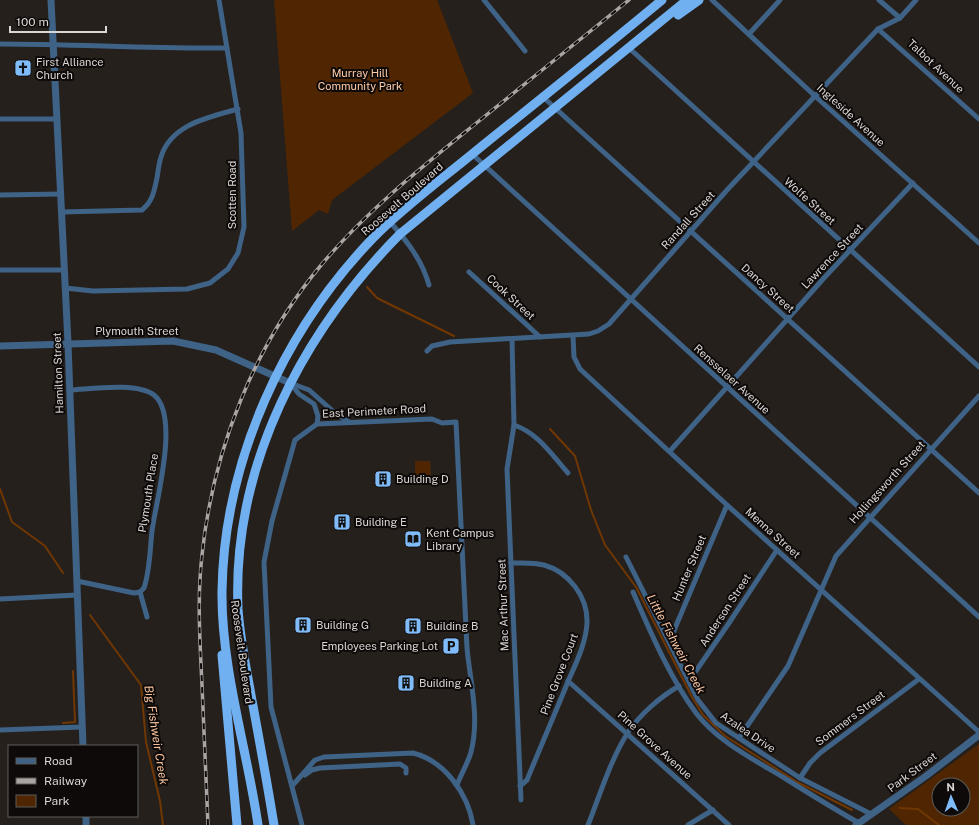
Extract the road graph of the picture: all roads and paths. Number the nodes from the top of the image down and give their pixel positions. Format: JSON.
{"nodes":[{"id":1,"x":51,"y":0,"type":"edge"},
{"id":2,"x":219,"y":0,"type":"edge"},
{"id":3,"x":484,"y":0,"type":"edge"},
{"id":4,"x":662,"y":0,"type":"edge"},
{"id":5,"x":667,"y":0,"type":"edge"},
{"id":6,"x":687,"y":0,"type":"edge"},
{"id":7,"x":699,"y":0,"type":"edge"},
{"id":8,"x":712,"y":0,"type":"edge"},
{"id":9,"x":780,"y":0,"type":"edge"},
{"id":10,"x":879,"y":0,"type":"edge"},
{"id":11,"x":916,"y":0,"type":"edge"},
{"id":12,"x":900,"y":18,"type":"junction"},
{"id":13,"x":878,"y":29,"type":"junction"},
{"id":14,"x":749,"y":34,"type":"junction"},
{"id":15,"x":618,"y":36,"type":"junction"},
{"id":16,"x":0,"y":44,"type":"edge"},
{"id":17,"x":54,"y":44,"type":"junction"},
{"id":18,"x":227,"y":48,"type":"junction"},
{"id":19,"x":628,"y":48,"type":"junction"},
{"id":20,"x":525,"y":51,"type":"dead end"},
{"id":21,"x":815,"y":96,"type":"junction"},
{"id":22,"x":543,"y":97,"type":"junction"},
{"id":23,"x":555,"y":108,"type":"junction"},
{"id":24,"x":238,"y":109,"type":"junction"},
{"id":25,"x":0,"y":119,"type":"edge"},
{"id":26,"x":57,"y":119,"type":"junction"},
{"id":27,"x":979,"y":119,"type":"edge"},
{"id":28,"x":472,"y":154,"type":"junction"},
{"id":29,"x":753,"y":162,"type":"junction"},
{"id":30,"x":483,"y":166,"type":"junction"},
{"id":31,"x":913,"y":183,"type":"junction"},
{"id":32,"x":61,"y":194,"type":"junction"},
{"id":33,"x":0,"y":195,"type":"edge"},
{"id":34,"x":62,"y":212,"type":"junction"},
{"id":35,"x":390,"y":222,"type":"junction"},
{"id":36,"x":691,"y":231,"type":"junction"},
{"id":37,"x":400,"y":234,"type":"junction"},
{"id":38,"x":978,"y":241,"type":"edge"},
{"id":39,"x":850,"y":251,"type":"junction"},
{"id":40,"x":0,"y":270,"type":"edge"},
{"id":41,"x":64,"y":270,"type":"junction"},
{"id":42,"x":469,"y":272,"type":"dead end"},
{"id":43,"x":429,"y":285,"type":"dead end"},
{"id":44,"x":65,"y":288,"type":"junction"},
{"id":45,"x":631,"y":300,"type":"junction"},
{"id":46,"x":788,"y":320,"type":"junction"},
{"id":47,"x":573,"y":336,"type":"junction"},
{"id":48,"x":540,"y":337,"type":"junction"},
{"id":49,"x":512,"y":339,"type":"junction"},
{"id":50,"x":68,"y":343,"type":"junction"},
{"id":51,"x":0,"y":346,"type":"edge"},
{"id":52,"x":427,"y":351,"type":"dead end"},
{"id":53,"x":979,"y":367,"type":"edge"},
{"id":54,"x":276,"y":376,"type":"junction"},
{"id":55,"x":290,"y":383,"type":"junction"},
{"id":56,"x":726,"y":388,"type":"junction"},
{"id":57,"x":70,"y":390,"type":"junction"},
{"id":58,"x":979,"y":396,"type":"edge"},
{"id":59,"x":349,"y":422,"type":"junction"},
{"id":60,"x":317,"y":424,"type":"junction"},
{"id":61,"x":514,"y":425,"type":"junction"},
{"id":62,"x":931,"y":450,"type":"junction"},
{"id":63,"x":670,"y":451,"type":"junction"},
{"id":64,"x":568,"y":473,"type":"dead end"},
{"id":65,"x":979,"y":493,"type":"edge"},
{"id":66,"x":727,"y":505,"type":"junction"},
{"id":67,"x":868,"y":517,"type":"junction"},
{"id":68,"x":777,"y":550,"type":"junction"},
{"id":69,"x":626,"y":557,"type":"dead end"},
{"id":70,"x":511,"y":563,"type":"junction"},
{"id":71,"x":77,"y":581,"type":"junction"},
{"id":72,"x":821,"y":589,"type":"junction"},
{"id":73,"x":140,"y":592,"type":"junction"},
{"id":74,"x":633,"y":592,"type":"dead end"},
{"id":75,"x":77,"y":595,"type":"junction"},
{"id":76,"x":0,"y":599,"type":"edge"},
{"id":77,"x":222,"y":610,"type":"junction"},
{"id":78,"x":147,"y":617,"type":"dead end"},
{"id":79,"x":979,"y":617,"type":"edge"},
{"id":80,"x":670,"y":640,"type":"junction"},
{"id":81,"x":919,"y":679,"type":"junction"},
{"id":82,"x":568,"y":681,"type":"junction"},
{"id":83,"x":689,"y":681,"type":"junction"},
{"id":84,"x":679,"y":686,"type":"junction"},
{"id":85,"x":82,"y":727,"type":"junction"},
{"id":86,"x":0,"y":730,"type":"edge"},
{"id":87,"x":979,"y":733,"type":"edge"},
{"id":88,"x":627,"y":734,"type":"junction"},
{"id":89,"x":739,"y":738,"type":"junction"},
{"id":90,"x":83,"y":745,"type":"edge"},
{"id":91,"x":406,"y":773,"type":"dead end"},
{"id":92,"x":300,"y":777,"type":"junction"},
{"id":93,"x":800,"y":778,"type":"junction"},
{"id":94,"x":457,"y":785,"type":"junction"},
{"id":95,"x":292,"y":786,"type":"junction"},
{"id":96,"x":520,"y":786,"type":"junction"},
{"id":97,"x":520,"y":800,"type":"dead end"},
{"id":98,"x":713,"y":810,"type":"junction"},
{"id":99,"x":871,"y":814,"type":"junction"},
{"id":100,"x":857,"y":824,"type":"edge"},
{"id":101,"x":237,"y":825,"type":"edge"},
{"id":102,"x":258,"y":825,"type":"edge"},
{"id":103,"x":274,"y":825,"type":"edge"},
{"id":104,"x":302,"y":825,"type":"edge"},
{"id":105,"x":473,"y":825,"type":"edge"},
{"id":106,"x":588,"y":825,"type":"edge"},
{"id":107,"x":688,"y":825,"type":"edge"},
{"id":108,"x":729,"y":825,"type":"edge"}],
"edges":[{"from":1,"to":17,"type":"street","name":"Hamilton Street"},
{"from":2,"to":18,"type":"street","name":"Scotten Road"},
{"from":3,"to":20,"type":"street"},
{"from":4,"to":15,"type":"highway"},
{"from":5,"to":15,"type":"highway"},
{"from":6,"to":19,"type":"highway"},
{"from":7,"to":19,"type":"highway"},
{"from":8,"to":14,"type":"street","name":"Ingleside Avenue"},
{"from":9,"to":14,"type":"street"},
{"from":10,"to":12,"type":"street"},
{"from":11,"to":12,"type":"street","name":"Randall Street"},
{"from":12,"to":13,"type":"street","name":"Randall Street"},
{"from":13,"to":21,"type":"street","name":"Randall Street"},
{"from":13,"to":27,"type":"street","name":"Talbot Avenue"},
{"from":14,"to":21,"type":"street","name":"Ingleside Avenue"},
{"from":15,"to":22,"type":"highway","name":"Roosevelt Boulevard"},
{"from":16,"to":17,"type":"street"},
{"from":17,"to":18,"type":"street"},
{"from":17,"to":26,"type":"street","name":"Hamilton Street"},
{"from":18,"to":24,"type":"street","name":"Scotten Road"},
{"from":19,"to":23,"type":"highway","name":"Roosevelt Boulevard"},
{"from":19,"to":29,"type":"street","name":"Wolfe Street"},
{"from":21,"to":29,"type":"street","name":"Randall Street"},
{"from":21,"to":31,"type":"street","name":"Ingleside Avenue"},
{"from":22,"to":23,"type":"street","name":"Dancy Street"},
{"from":22,"to":28,"type":"highway","name":"Roosevelt Boulevard"},
{"from":23,"to":30,"type":"highway","name":"Roosevelt Boulevard"},
{"from":23,"to":36,"type":"street","name":"Dancy Street"},
{"from":24,"to":34,"type":"street"},
{"from":24,"to":44,"type":"street","name":"Scotten Road"},
{"from":25,"to":26,"type":"street"},
{"from":26,"to":32,"type":"street","name":"Hamilton Street"},
{"from":28,"to":30,"type":"street","name":"Rensselaer Avenue"},
{"from":28,"to":35,"type":"highway","name":"Roosevelt Boulevard"},
{"from":29,"to":36,"type":"street","name":"Randall Street"},
{"from":29,"to":39,"type":"street","name":"Wolfe Street"},
{"from":30,"to":37,"type":"highway","name":"Roosevelt Boulevard"},
{"from":30,"to":45,"type":"street","name":"Rensselaer Avenue"},
{"from":31,"to":38,"type":"street","name":"Ingleside Avenue"},
{"from":31,"to":39,"type":"street","name":"Lawrence Street"},
{"from":32,"to":33,"type":"street"},
{"from":32,"to":34,"type":"street","name":"Hamilton Street"},
{"from":34,"to":41,"type":"street","name":"Hamilton Street"},
{"from":35,"to":37,"type":"street"},
{"from":35,"to":54,"type":"highway","name":"Roosevelt Boulevard"},
{"from":36,"to":45,"type":"street","name":"Randall Street"},
{"from":36,"to":46,"type":"street","name":"Dancy Street"},
{"from":37,"to":43,"type":"street"},
{"from":37,"to":55,"type":"highway","name":"Roosevelt Boulevard"},
{"from":39,"to":46,"type":"street","name":"Lawrence Street"},
{"from":39,"to":53,"type":"street","name":"Wolfe Street"},
{"from":40,"to":41,"type":"street"},
{"from":41,"to":44,"type":"street","name":"Hamilton Street"},
{"from":42,"to":48,"type":"street","name":"Cook Street"},
{"from":44,"to":50,"type":"street","name":"Hamilton Street"},
{"from":45,"to":47,"type":"street","name":"Randall Street"},
{"from":45,"to":56,"type":"street","name":"Rensselaer Avenue"},
{"from":46,"to":56,"type":"street","name":"Lawrence Street"},
{"from":46,"to":62,"type":"street","name":"Dancy Street"},
{"from":47,"to":48,"type":"street","name":"Randall Street"},
{"from":47,"to":63,"type":"street","name":"Menna Street"},
{"from":48,"to":49,"type":"street","name":"Randall Street"},
{"from":49,"to":52,"type":"street","name":"Randall Street"},
{"from":49,"to":61,"type":"street","name":"Mac Arthur Street"},
{"from":50,"to":51,"type":"street","name":"Plymouth Street"},
{"from":50,"to":54,"type":"street","name":"Plymouth Street"},
{"from":50,"to":57,"type":"street","name":"Hamilton Street"},
{"from":54,"to":55,"type":"street","name":"Plymouth Street"},
{"from":54,"to":77,"type":"highway","name":"Roosevelt Boulevard"},
{"from":55,"to":59,"type":"street"},
{"from":55,"to":60,"type":"street"},
{"from":55,"to":103,"type":"highway","name":"Roosevelt Boulevard"},
{"from":56,"to":63,"type":"street","name":"Lawrence Street"},
{"from":56,"to":67,"type":"street","name":"Rensselaer Avenue"},
{"from":57,"to":71,"type":"street","name":"Hamilton Street"},
{"from":57,"to":73,"type":"street","name":"Plymouth Place"},
{"from":58,"to":62,"type":"street","name":"Hollingsworth Street"},
{"from":59,"to":60,"type":"street","name":"East Perimeter Road"},
{"from":59,"to":94,"type":"street","name":"East Perimeter Road"},
{"from":60,"to":95,"type":"street","name":"East Perimeter Road"},
{"from":61,"to":64,"type":"street"},
{"from":61,"to":70,"type":"street","name":"Mac Arthur Street"},
{"from":62,"to":65,"type":"street","name":"Dancy Street"},
{"from":62,"to":67,"type":"street","name":"Hollingsworth Street"},
{"from":63,"to":66,"type":"street","name":"Menna Street"},
{"from":66,"to":68,"type":"street","name":"Menna Street"},
{"from":66,"to":80,"type":"street","name":"Hunter Street"},
{"from":67,"to":72,"type":"street","name":"Hollingsworth Street"},
{"from":67,"to":79,"type":"street","name":"Rensselaer Avenue"},
{"from":68,"to":72,"type":"street","name":"Menna Street"},
{"from":68,"to":83,"type":"street","name":"Anderson Street"},
{"from":69,"to":80,"type":"street","name":"Azalea Drive"},
{"from":70,"to":82,"type":"street","name":"Pine Grove Court"},
{"from":70,"to":96,"type":"street","name":"Mac Arthur Street"},
{"from":71,"to":73,"type":"street"},
{"from":71,"to":75,"type":"street","name":"Hamilton Street"},
{"from":72,"to":81,"type":"street","name":"Menna Street"},
{"from":72,"to":89,"type":"street","name":"Hollingsworth Street"},
{"from":73,"to":78,"type":"street"},
{"from":74,"to":84,"type":"street","name":"Azalea Drive"},
{"from":75,"to":76,"type":"street"},
{"from":75,"to":85,"type":"street","name":"Hamilton Street"},
{"from":77,"to":101,"type":"highway"},
{"from":77,"to":102,"type":"highway","name":"Roosevelt Boulevard"},
{"from":80,"to":83,"type":"street","name":"Azalea Drive"},
{"from":81,"to":87,"type":"street","name":"Menna Street"},
{"from":81,"to":93,"type":"street","name":"Sommers Street"},
{"from":82,"to":88,"type":"street","name":"Pine Grove Avenue"},
{"from":82,"to":96,"type":"street","name":"Pine Grove Court"},
{"from":83,"to":89,"type":"street","name":"Azalea Drive"},
{"from":84,"to":88,"type":"street"},
{"from":84,"to":100,"type":"street","name":"Azalea Drive"},
{"from":85,"to":86,"type":"street"},
{"from":85,"to":90,"type":"street","name":"Hamilton Street"},
{"from":87,"to":99,"type":"street","name":"Park Street"},
{"from":88,"to":98,"type":"street","name":"Pine Grove Avenue"},
{"from":88,"to":106,"type":"street"},
{"from":89,"to":93,"type":"street","name":"Azalea Drive"},
{"from":91,"to":92,"type":"street"},
{"from":92,"to":94,"type":"street"},
{"from":92,"to":95,"type":"street"},
{"from":93,"to":99,"type":"street","name":"Azalea Drive"},
{"from":94,"to":105,"type":"street"},
{"from":95,"to":104,"type":"street","name":"East Perimeter Road"},
{"from":96,"to":97,"type":"street","name":"Mac Arthur Street"},
{"from":98,"to":107,"type":"street"},
{"from":98,"to":108,"type":"street","name":"Pine Grove Avenue"},
{"from":99,"to":100,"type":"street","name":"Park Street"}]}
